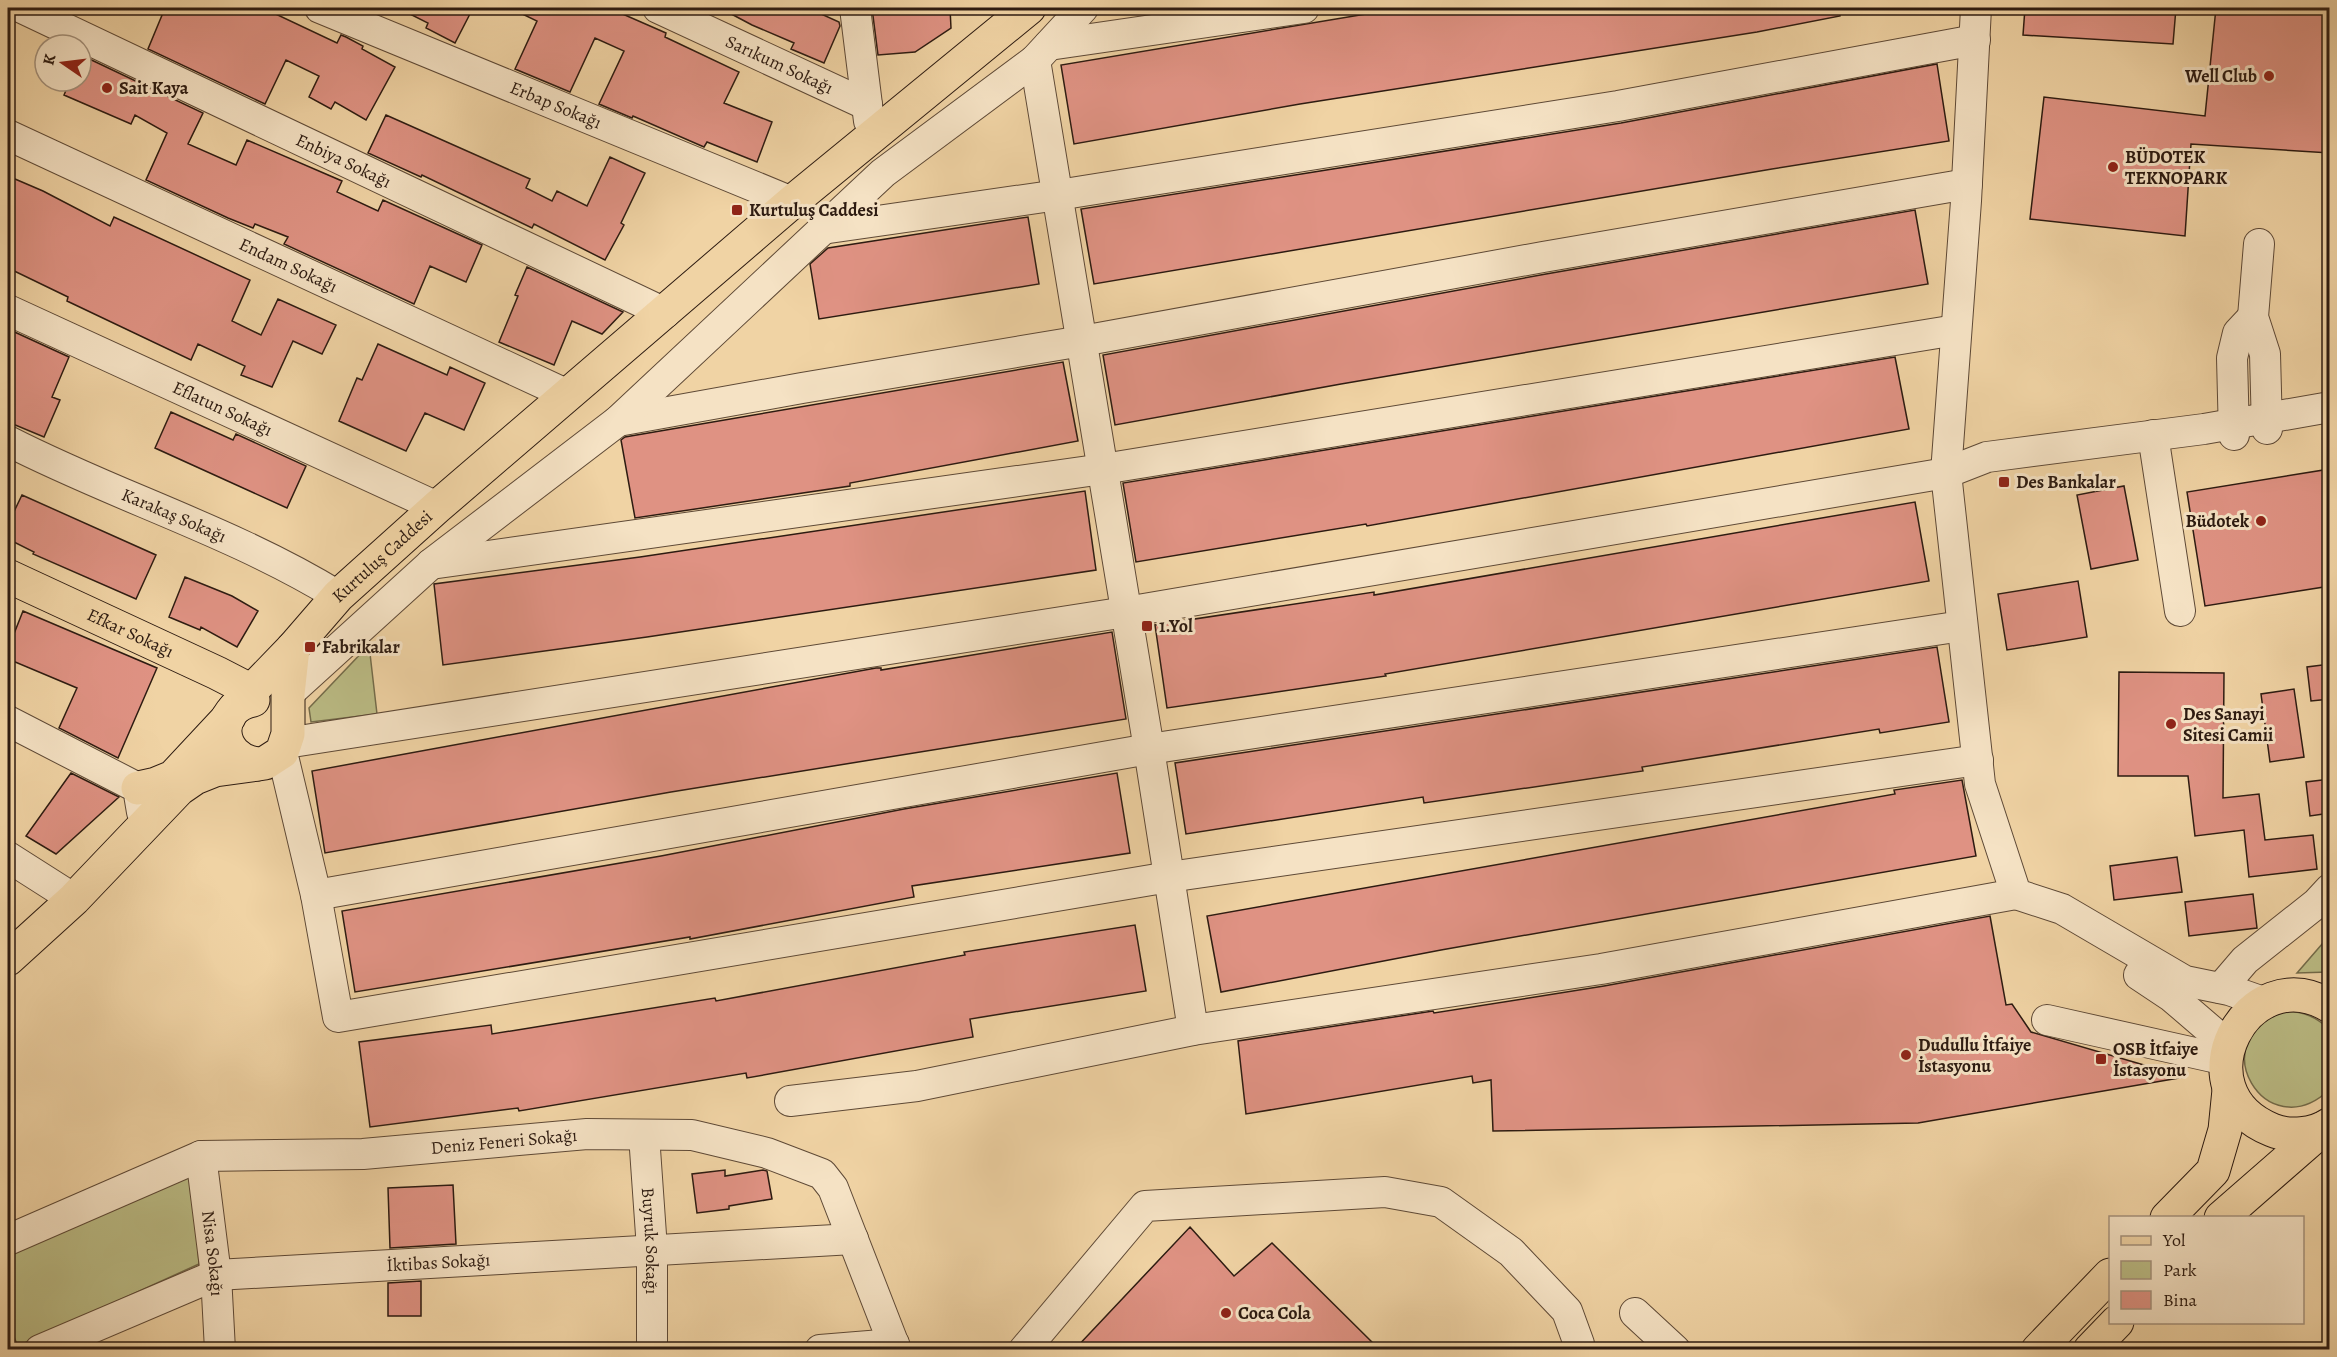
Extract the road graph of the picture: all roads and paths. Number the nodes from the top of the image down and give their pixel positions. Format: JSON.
{"nodes":[{"id":1,"x":22,"y":8,"type":"edge"},
{"id":2,"x":320,"y":8,"type":"edge"},
{"id":3,"x":658,"y":8,"type":"edge"},
{"id":4,"x":855,"y":8,"type":"edge"},
{"id":5,"x":1029,"y":8,"type":"edge"},
{"id":6,"x":1083,"y":8,"type":"edge"},
{"id":7,"x":1304,"y":8,"type":"edge"},
{"id":8,"x":1976,"y":8,"type":"edge"},
{"id":9,"x":1975,"y":40,"type":"junction"},
{"id":10,"x":1042,"y":52,"type":"junction"},
{"id":11,"x":867,"y":105,"type":"junction"},
{"id":12,"x":8,"y":135,"type":"edge"},
{"id":13,"x":870,"y":137,"type":"junction"},
{"id":14,"x":1967,"y":184,"type":"junction"},
{"id":15,"x":1058,"y":195,"type":"junction"},
{"id":16,"x":792,"y":202,"type":"junction"},
{"id":17,"x":822,"y":229,"type":"junction"},
{"id":18,"x":2259,"y":244,"type":"dead end"},
{"id":19,"x":8,"y":310,"type":"edge"},
{"id":20,"x":665,"y":313,"type":"junction"},
{"id":21,"x":2253,"y":317,"type":"junction"},
{"id":22,"x":1956,"y":330,"type":"junction"},
{"id":23,"x":1082,"y":341,"type":"junction"},
{"id":24,"x":568,"y":395,"type":"junction"},
{"id":25,"x":2330,"y":407,"type":"edge"},
{"id":26,"x":2330,"y":418,"type":"edge"},
{"id":27,"x":618,"y":421,"type":"junction"},
{"id":28,"x":2267,"y":423,"type":"junction"},
{"id":29,"x":2233,"y":429,"type":"junction"},
{"id":30,"x":8,"y":441,"type":"edge"},
{"id":31,"x":2154,"y":442,"type":"junction"},
{"id":32,"x":1103,"y":469,"type":"junction"},
{"id":33,"x":1946,"y":472,"type":"junction"},
{"id":34,"x":437,"y":507,"type":"junction"},
{"id":35,"x":431,"y":564,"type":"junction"},
{"id":36,"x":8,"y":576,"type":"edge"},
{"id":37,"x":338,"y":596,"type":"junction"},
{"id":38,"x":2180,"y":611,"type":"dead end"},
{"id":39,"x":1126,"y":612,"type":"junction"},
{"id":40,"x":1962,"y":626,"type":"junction"},
{"id":41,"x":293,"y":648,"type":"junction"},
{"id":42,"x":238,"y":706,"type":"junction"},
{"id":43,"x":8,"y":721,"type":"edge"},
{"id":44,"x":280,"y":736,"type":"junction"},
{"id":45,"x":1149,"y":749,"type":"junction"},
{"id":46,"x":1977,"y":760,"type":"junction"},
{"id":47,"x":138,"y":788,"type":"junction"},
{"id":48,"x":135,"y":834,"type":"junction"},
{"id":49,"x":8,"y":857,"type":"edge"},
{"id":50,"x":1169,"y":877,"type":"junction"},
{"id":51,"x":2330,"y":889,"type":"edge"},
{"id":52,"x":316,"y":895,"type":"junction"},
{"id":53,"x":2028,"y":898,"type":"junction"},
{"id":54,"x":74,"y":899,"type":"junction"},
{"id":55,"x":8,"y":959,"type":"edge"},
{"id":56,"x":2222,"y":988,"type":"junction"},
{"id":57,"x":2326,"y":1001,"type":"edge"},
{"id":58,"x":2265,"y":1003,"type":"junction"},
{"id":59,"x":2047,"y":1020,"type":"dead end"},
{"id":60,"x":1193,"y":1030,"type":"junction"},
{"id":61,"x":2228,"y":1065,"type":"junction"},
{"id":62,"x":790,"y":1101,"type":"dead end"},
{"id":63,"x":2327,"y":1126,"type":"edge"},
{"id":64,"x":644,"y":1135,"type":"junction"},
{"id":65,"x":201,"y":1156,"type":"junction"},
{"id":66,"x":2169,"y":1216,"type":"edge"},
{"id":67,"x":2223,"y":1216,"type":"edge"},
{"id":68,"x":853,"y":1239,"type":"junction"},
{"id":69,"x":8,"y":1240,"type":"edge"},
{"id":70,"x":652,"y":1249,"type":"junction"},
{"id":71,"x":216,"y":1275,"type":"junction"},
{"id":72,"x":2109,"y":1276,"type":"edge"},
{"id":73,"x":1635,"y":1313,"type":"dead end"},
{"id":74,"x":2116,"y":1324,"type":"edge"},
{"id":75,"x":895,"y":1347,"type":"edge"},
{"id":76,"x":40,"y":1350,"type":"edge"},
{"id":77,"x":220,"y":1350,"type":"edge"},
{"id":78,"x":652,"y":1350,"type":"edge"},
{"id":79,"x":820,"y":1350,"type":"edge"},
{"id":80,"x":1024,"y":1350,"type":"edge"},
{"id":81,"x":1579,"y":1350,"type":"edge"},
{"id":82,"x":1675,"y":1350,"type":"edge"},
{"id":83,"x":2038,"y":1350,"type":"edge"},
{"id":84,"x":2091,"y":1350,"type":"edge"}],
"edges":[{"from":1,"to":20,"type":"street","name":"Enbiya Sokağı"},
{"from":2,"to":16,"type":"street","name":"Erbap Sokağı"},
{"from":3,"to":11,"type":"street","name":"Sarıkum Sokağı"},
{"from":4,"to":11,"type":"street"},
{"from":5,"to":13,"type":"main road","name":"Kurtuluş Caddesi"},
{"from":6,"to":10,"type":"street"},
{"from":7,"to":10,"type":"street"},
{"from":8,"to":9,"type":"street"},
{"from":9,"to":14,"type":"street"},
{"from":9,"to":15,"type":"street"},
{"from":10,"to":15,"type":"street"},
{"from":10,"to":17,"type":"street"},
{"from":11,"to":13,"type":"street"},
{"from":12,"to":24,"type":"street","name":"Endam Sokağı"},
{"from":13,"to":16,"type":"main road","name":"Kurtuluş Caddesi"},
{"from":14,"to":22,"type":"street"},
{"from":14,"to":23,"type":"street"},
{"from":15,"to":17,"type":"street"},
{"from":15,"to":23,"type":"street"},
{"from":16,"to":20,"type":"main road","name":"Kurtuluş Caddesi"},
{"from":17,"to":27,"type":"street"},
{"from":18,"to":21,"type":"street"},
{"from":19,"to":34,"type":"street","name":"Eflatun Sokağı"},
{"from":20,"to":24,"type":"main road","name":"Kurtuluş Caddesi"},
{"from":21,"to":28,"type":"street"},
{"from":21,"to":29,"type":"street"},
{"from":22,"to":32,"type":"street"},
{"from":22,"to":33,"type":"street"},
{"from":23,"to":27,"type":"street"},
{"from":23,"to":32,"type":"street"},
{"from":24,"to":34,"type":"main road","name":"Kurtuluş Caddesi"},
{"from":25,"to":28,"type":"street"},
{"from":26,"to":28,"type":"street"},
{"from":27,"to":35,"type":"street"},
{"from":28,"to":29,"type":"street"},
{"from":29,"to":31,"type":"street"},
{"from":30,"to":37,"type":"street","name":"Karakaş Sokağı"},
{"from":31,"to":33,"type":"street"},
{"from":31,"to":38,"type":"street"},
{"from":32,"to":35,"type":"street"},
{"from":32,"to":39,"type":"street"},
{"from":33,"to":39,"type":"street"},
{"from":33,"to":40,"type":"street"},
{"from":34,"to":37,"type":"main road","name":"Kurtuluş Caddesi"},
{"from":35,"to":44,"type":"street"},
{"from":36,"to":42,"type":"main road","name":"Efkar Sokağı"},
{"from":37,"to":41,"type":"main road","name":"Kurtuluş Caddesi"},
{"from":39,"to":44,"type":"street"},
{"from":39,"to":45,"type":"street"},
{"from":40,"to":45,"type":"street"},
{"from":40,"to":46,"type":"street"},
{"from":41,"to":42,"type":"main road","name":"Kurtuluş Caddesi"},
{"from":41,"to":44,"type":"main road"},
{"from":42,"to":44,"type":"main road"},
{"from":42,"to":44,"type":"main road"},
{"from":42,"to":47,"type":"main road","name":"Kurtuluş Caddesi"},
{"from":43,"to":47,"type":"street"},
{"from":44,"to":48,"type":"main road"},
{"from":44,"to":52,"type":"street"},
{"from":45,"to":50,"type":"street"},
{"from":45,"to":52,"type":"street"},
{"from":46,"to":50,"type":"street"},
{"from":46,"to":53,"type":"street"},
{"from":47,"to":48,"type":"street"},
{"from":48,"to":54,"type":"main road"},
{"from":49,"to":54,"type":"street"},
{"from":50,"to":52,"type":"street"},
{"from":50,"to":60,"type":"street"},
{"from":51,"to":56,"type":"street"},
{"from":53,"to":56,"type":"street"},
{"from":53,"to":60,"type":"street"},
{"from":53,"to":61,"type":"street"},
{"from":54,"to":55,"type":"main road"},
{"from":56,"to":58,"type":"street"},
{"from":57,"to":58,"type":"main road"},
{"from":58,"to":61,"type":"main road"},
{"from":59,"to":61,"type":"street"},
{"from":60,"to":62,"type":"street"},
{"from":61,"to":63,"type":"main road"},
{"from":61,"to":66,"type":"main road"},
{"from":63,"to":67,"type":"main road"},
{"from":64,"to":65,"type":"street","name":"Deniz Feneri Sokağı"},
{"from":64,"to":68,"type":"street","name":"Deniz Feneri Sokağı"},
{"from":64,"to":70,"type":"street","name":"Buyruk Sokağı"},
{"from":65,"to":69,"type":"street","name":"Deniz Feneri Sokağı"},
{"from":65,"to":71,"type":"street","name":"Nisa Sokağı"},
{"from":68,"to":70,"type":"street","name":"İktibas Sokağı"},
{"from":68,"to":75,"type":"street","name":"Deniz Feneri Sokağı"},
{"from":70,"to":71,"type":"street","name":"İktibas Sokağı"},
{"from":70,"to":78,"type":"street","name":"Buyruk Sokağı"},
{"from":71,"to":76,"type":"street","name":"İktibas Sokağı"},
{"from":71,"to":77,"type":"street","name":"Nisa Sokağı"},
{"from":72,"to":83,"type":"main road"},
{"from":73,"to":82,"type":"street"},
{"from":74,"to":84,"type":"main road"},
{"from":75,"to":79,"type":"street"},
{"from":80,"to":81,"type":"street"}]}
